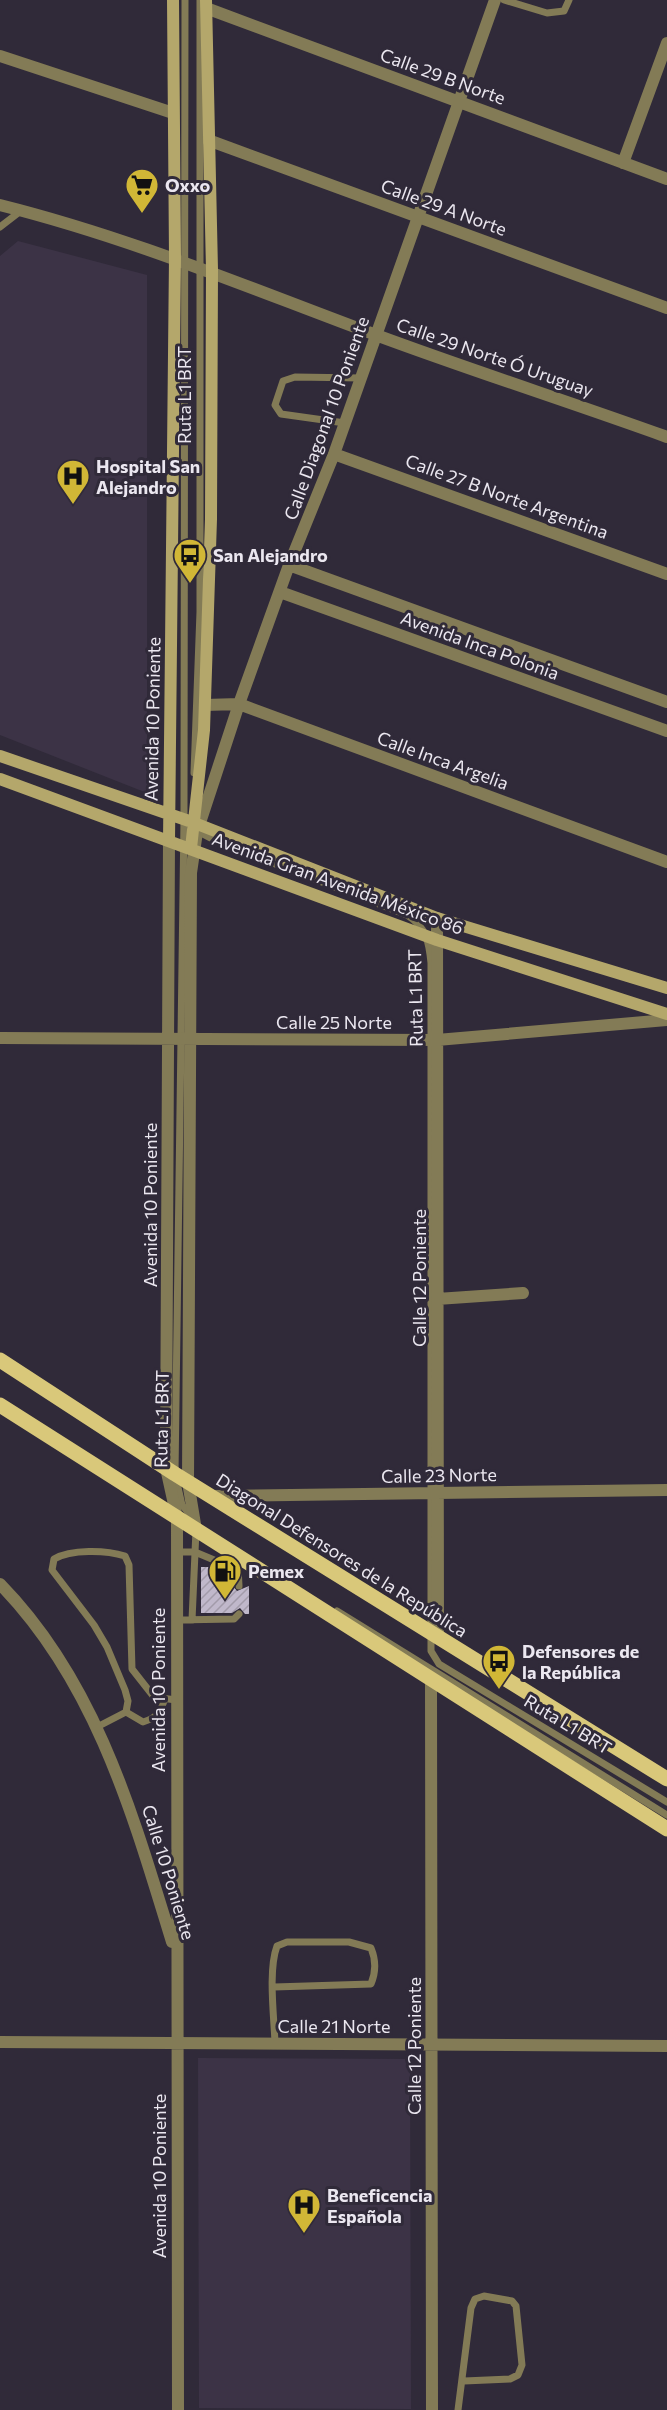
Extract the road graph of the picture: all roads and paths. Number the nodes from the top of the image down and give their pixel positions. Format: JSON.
{"nodes":[{"id":1,"x":173,"y":0,"type":"edge"},
{"id":2,"x":185,"y":0,"type":"edge"},
{"id":3,"x":495,"y":0,"type":"edge"},
{"id":4,"x":504,"y":0,"type":"edge"},
{"id":5,"x":569,"y":0,"type":"edge"},
{"id":6,"x":514,"y":1,"type":"edge"},
{"id":7,"x":204,"y":3,"type":"edge"},
{"id":8,"x":667,"y":43,"type":"edge"},
{"id":9,"x":0,"y":56,"type":"edge"},
{"id":10,"x":459,"y":102,"type":"junction"},
{"id":11,"x":173,"y":113,"type":"junction"},
{"id":12,"x":208,"y":140,"type":"junction"},
{"id":13,"x":623,"y":163,"type":"junction"},
{"id":14,"x":667,"y":179,"type":"edge"},
{"id":15,"x":0,"y":205,"type":"edge"},
{"id":16,"x":22,"y":210,"type":"junction"},
{"id":17,"x":418,"y":216,"type":"junction"},
{"id":18,"x":0,"y":227,"type":"edge"},
{"id":19,"x":181,"y":259,"type":"junction"},
{"id":20,"x":199,"y":266,"type":"junction"},
{"id":21,"x":212,"y":270,"type":"junction"},
{"id":22,"x":667,"y":308,"type":"edge"},
{"id":23,"x":376,"y":335,"type":"junction"},
{"id":24,"x":361,"y":378,"type":"junction"},
{"id":25,"x":345,"y":423,"type":"junction"},
{"id":26,"x":667,"y":437,"type":"edge"},
{"id":27,"x":334,"y":454,"type":"junction"},
{"id":28,"x":289,"y":565,"type":"junction"},
{"id":29,"x":667,"y":574,"type":"edge"},
{"id":30,"x":280,"y":592,"type":"junction"},
{"id":31,"x":667,"y":702,"type":"edge"},
{"id":32,"x":238,"y":704,"type":"junction"},
{"id":33,"x":205,"y":705,"type":"junction"},
{"id":34,"x":667,"y":731,"type":"edge"},
{"id":35,"x":0,"y":756,"type":"edge"},
{"id":36,"x":0,"y":779,"type":"edge"},
{"id":37,"x":168,"y":814,"type":"junction"},
{"id":38,"x":194,"y":825,"type":"junction"},
{"id":39,"x":169,"y":841,"type":"junction"},
{"id":40,"x":189,"y":847,"type":"junction"},
{"id":41,"x":667,"y":862,"type":"edge"},
{"id":42,"x":437,"y":918,"type":"junction"},
{"id":43,"x":432,"y":938,"type":"junction"},
{"id":44,"x":667,"y":988,"type":"edge"},
{"id":45,"x":667,"y":1014,"type":"edge"},
{"id":46,"x":667,"y":1020,"type":"edge"},
{"id":47,"x":0,"y":1038,"type":"edge"},
{"id":48,"x":180,"y":1039,"type":"junction"},
{"id":49,"x":434,"y":1040,"type":"junction"},
{"id":50,"x":523,"y":1293,"type":"dead end"},
{"id":51,"x":437,"y":1299,"type":"junction"},
{"id":52,"x":0,"y":1360,"type":"edge"},
{"id":53,"x":0,"y":1405,"type":"edge"},
{"id":54,"x":176,"y":1475,"type":"junction"},
{"id":55,"x":667,"y":1490,"type":"edge"},
{"id":56,"x":434,"y":1493,"type":"junction"},
{"id":57,"x":211,"y":1496,"type":"junction"},
{"id":58,"x":177,"y":1518,"type":"junction"},
{"id":59,"x":195,"y":1525,"type":"junction"},
{"id":60,"x":177,"y":1552,"type":"junction"},
{"id":61,"x":195,"y":1552,"type":"junction"},
{"id":62,"x":238,"y":1564,"type":"junction"},
{"id":63,"x":0,"y":1584,"type":"edge"},
{"id":64,"x":238,"y":1586,"type":"dead end"},
{"id":65,"x":239,"y":1614,"type":"dead end"},
{"id":66,"x":176,"y":1620,"type":"junction"},
{"id":67,"x":192,"y":1620,"type":"junction"},
{"id":68,"x":434,"y":1635,"type":"junction"},
{"id":69,"x":431,"y":1681,"type":"junction"},
{"id":70,"x":171,"y":1699,"type":"junction"},
{"id":71,"x":126,"y":1712,"type":"junction"},
{"id":72,"x":97,"y":1727,"type":"junction"},
{"id":73,"x":667,"y":1779,"type":"edge"},
{"id":74,"x":667,"y":1802,"type":"edge"},
{"id":75,"x":667,"y":1815,"type":"edge"},
{"id":76,"x":667,"y":1829,"type":"edge"},
{"id":77,"x":176,"y":1954,"type":"junction"},
{"id":78,"x":274,"y":1987,"type":"junction"},
{"id":79,"x":0,"y":2042,"type":"edge"},
{"id":80,"x":176,"y":2043,"type":"junction"},
{"id":81,"x":275,"y":2043,"type":"junction"},
{"id":82,"x":432,"y":2044,"type":"junction"},
{"id":83,"x":667,"y":2046,"type":"edge"},
{"id":84,"x":464,"y":2381,"type":"junction"},
{"id":85,"x":178,"y":2410,"type":"edge"},
{"id":86,"x":432,"y":2410,"type":"edge"},
{"id":87,"x":458,"y":2410,"type":"edge"}],
"edges":[{"from":1,"to":11,"type":"street","name":"Avenida 10 Poniente"},
{"from":2,"to":19,"type":"lane","name":"Ruta L1 BRT"},
{"from":3,"to":10,"type":"street","name":"Calle Diagonal 10 Poniente"},
{"from":4,"to":6,"type":"lane"},
{"from":5,"to":6,"type":"lane"},
{"from":7,"to":10,"type":"street","name":"Calle 29 B Norte"},
{"from":7,"to":12,"type":"street","name":"Avenida 10 Poniente"},
{"from":7,"to":20,"type":"lane","name":"Ruta L1 BRT"},
{"from":8,"to":13,"type":"street"},
{"from":9,"to":11,"type":"street"},
{"from":10,"to":13,"type":"street","name":"Calle 29 B Norte"},
{"from":10,"to":17,"type":"street","name":"Calle Diagonal 10 Poniente"},
{"from":11,"to":19,"type":"street","name":"Avenida 10 Poniente"},
{"from":12,"to":17,"type":"street","name":"Calle 29 A Norte"},
{"from":12,"to":21,"type":"street","name":"Avenida 10 Poniente"},
{"from":13,"to":14,"type":"street","name":"Calle 29 B Norte"},
{"from":15,"to":16,"type":"street"},
{"from":16,"to":18,"type":"lane"},
{"from":16,"to":19,"type":"street"},
{"from":17,"to":22,"type":"street","name":"Calle 29 A Norte"},
{"from":17,"to":23,"type":"street","name":"Calle Diagonal 10 Poniente"},
{"from":19,"to":20,"type":"street"},
{"from":19,"to":37,"type":"street","name":"Avenida 10 Poniente"},
{"from":19,"to":38,"type":"lane","name":"Ruta L1 BRT"},
{"from":20,"to":21,"type":"street"},
{"from":20,"to":38,"type":"lane","name":"Ruta L1 BRT"},
{"from":21,"to":23,"type":"street","name":"Calle 29 Norte Ó Uruguay"},
{"from":21,"to":33,"type":"street","name":"Avenida 10 Poniente"},
{"from":23,"to":24,"type":"street","name":"Calle Diagonal 10 Poniente"},
{"from":23,"to":26,"type":"street","name":"Calle 29 Norte Ó Uruguay"},
{"from":24,"to":25,"type":"street","name":"Calle Diagonal 10 Poniente"},
{"from":24,"to":25,"type":"lane"},
{"from":25,"to":27,"type":"street","name":"Calle Diagonal 10 Poniente"},
{"from":27,"to":28,"type":"street","name":"Calle Diagonal 10 Poniente"},
{"from":27,"to":29,"type":"street","name":"Calle 27 B Norte Argentina"},
{"from":28,"to":30,"type":"street","name":"Calle Diagonal 10 Poniente"},
{"from":28,"to":31,"type":"street","name":"Avenida Inca Polonia"},
{"from":30,"to":32,"type":"street","name":"Calle Diagonal 10 Poniente"},
{"from":30,"to":34,"type":"street","name":"Avenida Inca Polonia"},
{"from":32,"to":33,"type":"street","name":"Calle Inca Argelia"},
{"from":32,"to":38,"type":"street","name":"Calle Diagonal 10 Poniente"},
{"from":32,"to":41,"type":"street","name":"Calle Inca Argelia"},
{"from":33,"to":38,"type":"street","name":"Avenida 10 Poniente"},
{"from":35,"to":37,"type":"street","name":"Avenida Gran Avenida México 86"},
{"from":36,"to":39,"type":"street","name":"Avenida Gran Avenida México 86"},
{"from":37,"to":38,"type":"street","name":"Avenida Gran Avenida México 86"},
{"from":37,"to":39,"type":"street","name":"Avenida 10 Poniente"},
{"from":38,"to":40,"type":"street","name":"Avenida 10 Poniente"},
{"from":38,"to":42,"type":"street","name":"Avenida Gran Avenida México 86"},
{"from":38,"to":43,"type":"lane","name":"Ruta L1 BRT"},
{"from":39,"to":40,"type":"street","name":"Avenida Gran Avenida México 86"},
{"from":39,"to":48,"type":"street","name":"Avenida 10 Poniente"},
{"from":40,"to":43,"type":"street","name":"Avenida Gran Avenida México 86"},
{"from":40,"to":48,"type":"street","name":"Avenida 10 Poniente"},
{"from":42,"to":43,"type":"street","name":"Calle 12 Poniente"},
{"from":42,"to":44,"type":"street","name":"Avenida Gran Avenida México 86"},
{"from":43,"to":45,"type":"street","name":"Avenida Gran Avenida México 86"},
{"from":43,"to":49,"type":"street","name":"Calle 12 Poniente"},
{"from":46,"to":49,"type":"street","name":"Calle 25 Norte"},
{"from":47,"to":48,"type":"street","name":"Calle 25 Norte"},
{"from":48,"to":49,"type":"street","name":"Calle 25 Norte"},
{"from":48,"to":54,"type":"street","name":"Avenida 10 Poniente"},
{"from":48,"to":54,"type":"street","name":"Avenida 10 Poniente"},
{"from":49,"to":51,"type":"street","name":"Calle 12 Poniente"},
{"from":49,"to":56,"type":"lane","name":"Ruta L1 BRT"},
{"from":50,"to":51,"type":"street"},
{"from":51,"to":56,"type":"street","name":"Calle 12 Poniente"},
{"from":52,"to":54,"type":"main road","name":"Diagonal Defensores de la República"},
{"from":53,"to":58,"type":"main road"},
{"from":54,"to":57,"type":"main road","name":"Diagonal Defensores de la República"},
{"from":54,"to":58,"type":"street","name":"Avenida 10 Poniente"},
{"from":54,"to":59,"type":"street","name":"Avenida 10 Poniente"},
{"from":55,"to":56,"type":"street","name":"Calle 23 Norte"},
{"from":56,"to":57,"type":"street","name":"Calle 23 Norte"},
{"from":56,"to":68,"type":"street","name":"Calle 12 Poniente"},
{"from":57,"to":68,"type":"main road","name":"Diagonal Defensores de la República"},
{"from":58,"to":59,"type":"main road"},
{"from":58,"to":60,"type":"street","name":"Avenida 10 Poniente"},
{"from":59,"to":61,"type":"lane"},
{"from":59,"to":62,"type":"main road"},
{"from":59,"to":75,"type":"lane","name":"Ruta L1 BRT"},
{"from":60,"to":61,"type":"lane"},
{"from":60,"to":66,"type":"street","name":"Avenida 10 Poniente"},
{"from":61,"to":62,"type":"lane"},
{"from":61,"to":67,"type":"lane"},
{"from":62,"to":64,"type":"lane"},
{"from":62,"to":69,"type":"main road"},
{"from":63,"to":72,"type":"street","name":"Calle 10 Poniente"},
{"from":65,"to":67,"type":"lane"},
{"from":66,"to":67,"type":"lane"},
{"from":66,"to":70,"type":"street","name":"Avenida 10 Poniente"},
{"from":68,"to":73,"type":"main road","name":"Diagonal Defensores de la República"},
{"from":68,"to":74,"type":"lane","name":"Ruta L1 BRT"},
{"from":69,"to":76,"type":"main road"},
{"from":69,"to":82,"type":"street","name":"Calle 12 Poniente"},
{"from":70,"to":71,"type":"lane"},
{"from":70,"to":71,"type":"lane"},
{"from":70,"to":77,"type":"street","name":"Avenida 10 Poniente"},
{"from":71,"to":72,"type":"lane"},
{"from":72,"to":77,"type":"street","name":"Calle 10 Poniente"},
{"from":77,"to":80,"type":"street","name":"Avenida 10 Poniente"},
{"from":78,"to":78,"type":"lane"},
{"from":78,"to":81,"type":"lane"},
{"from":79,"to":80,"type":"street","name":"Calle 21 Norte"},
{"from":80,"to":81,"type":"street","name":"Calle 21 Norte"},
{"from":80,"to":85,"type":"street","name":"Avenida 10 Poniente"},
{"from":81,"to":82,"type":"street","name":"Calle 21 Norte"},
{"from":82,"to":83,"type":"street","name":"Calle 21 Norte"},
{"from":82,"to":86,"type":"street","name":"Calle 12 Poniente"},
{"from":84,"to":84,"type":"lane"},
{"from":84,"to":87,"type":"lane"}]}
